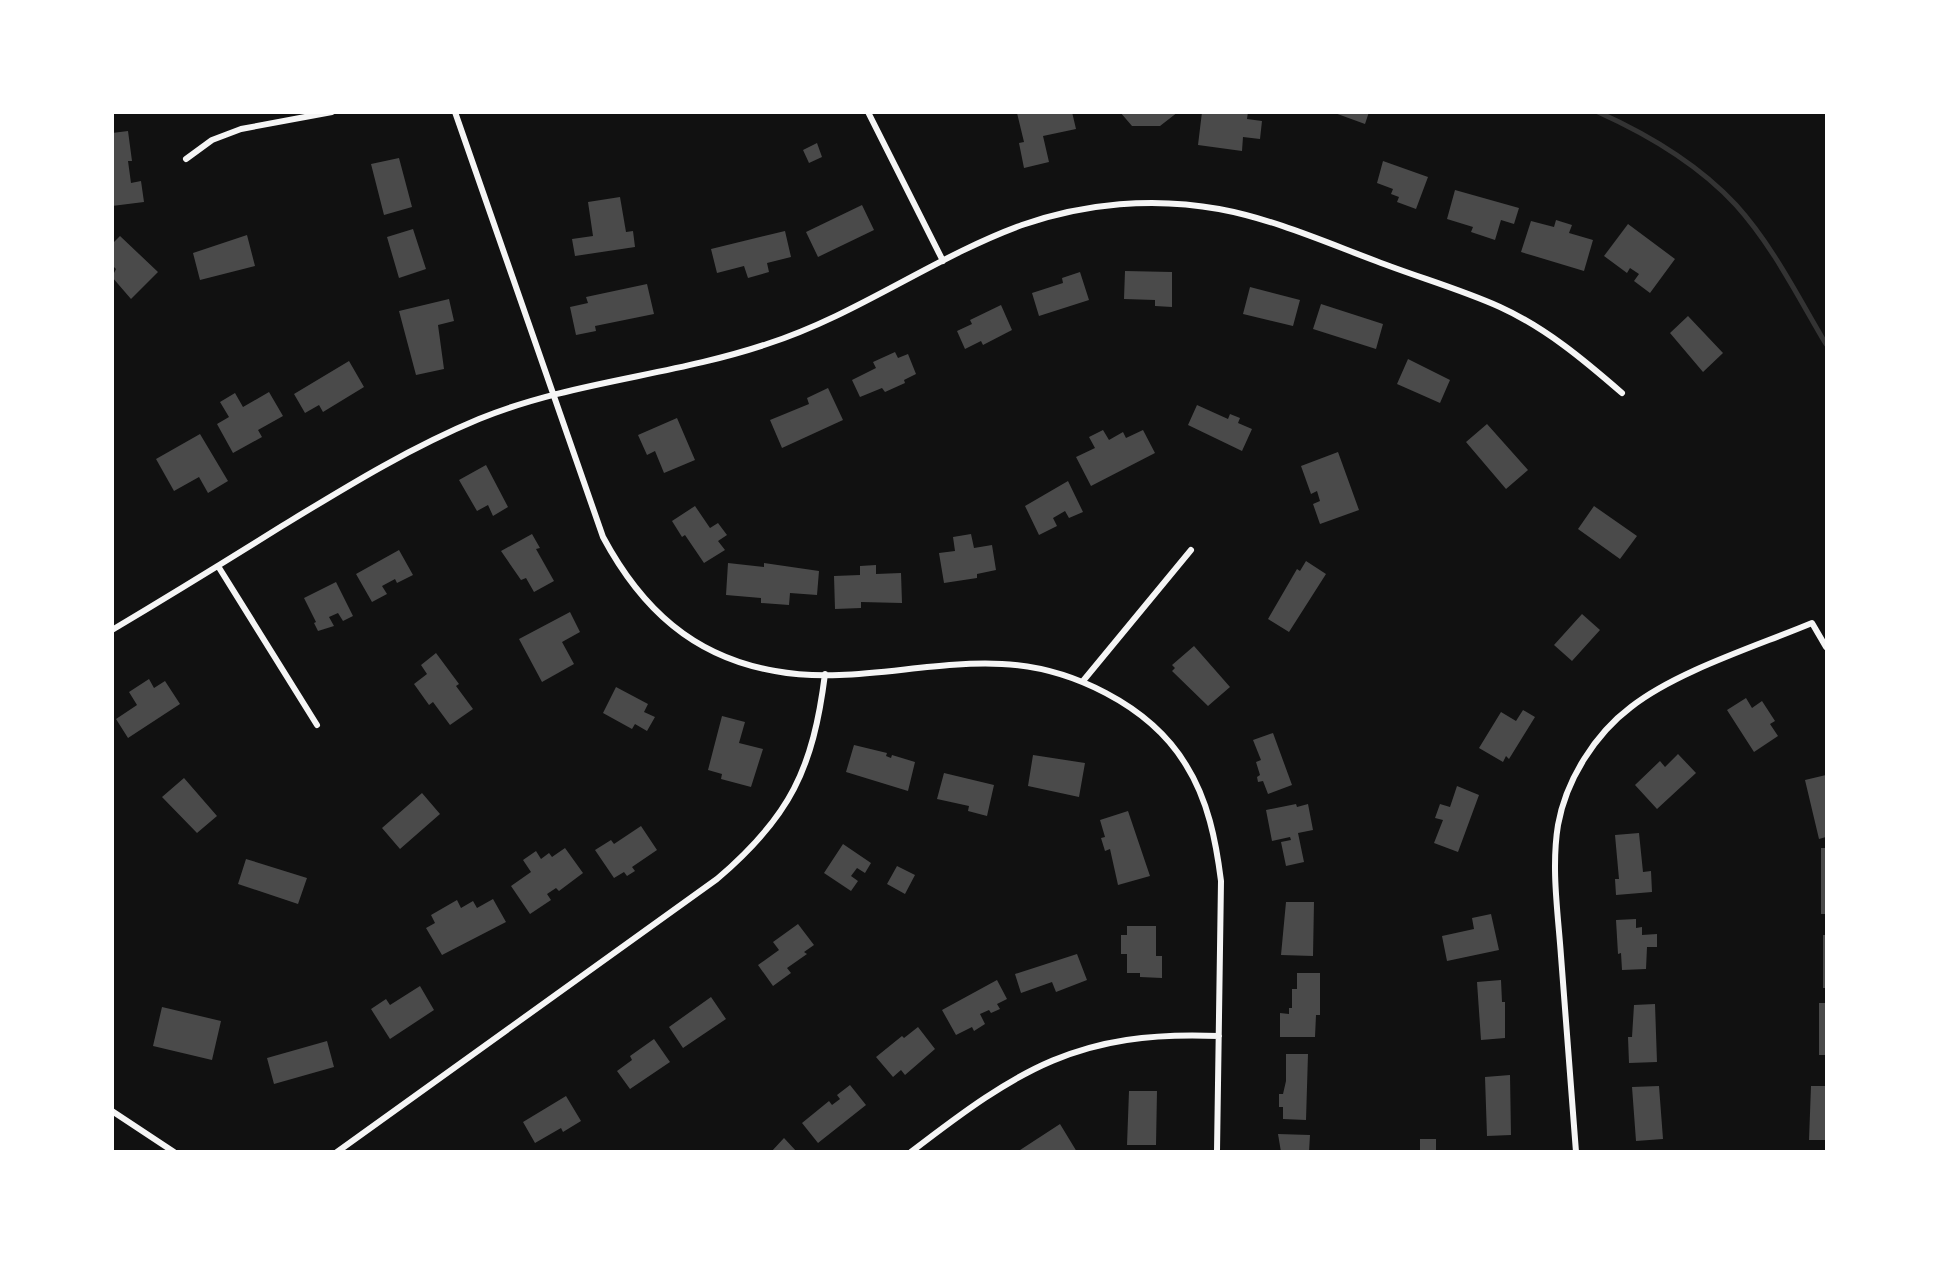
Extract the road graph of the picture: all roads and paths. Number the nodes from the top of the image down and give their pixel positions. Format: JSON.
{"nodes":[{"id":1,"x":332,"y":112,"type":"edge"},
{"id":2,"x":456,"y":112,"type":"edge"},
{"id":3,"x":868,"y":112,"type":"edge"},
{"id":4,"x":186,"y":159,"type":"dead end"},
{"id":5,"x":943,"y":261,"type":"junction"},
{"id":6,"x":553,"y":393,"type":"junction"},
{"id":7,"x":1622,"y":393,"type":"dead end"},
{"id":8,"x":1191,"y":550,"type":"dead end"},
{"id":9,"x":218,"y":566,"type":"junction"},
{"id":10,"x":112,"y":630,"type":"edge"},
{"id":11,"x":1827,"y":647,"type":"edge"},
{"id":12,"x":825,"y":674,"type":"junction"},
{"id":13,"x":1083,"y":681,"type":"junction"},
{"id":14,"x":317,"y":725,"type":"dead end"},
{"id":15,"x":1219,"y":1036,"type":"junction"},
{"id":16,"x":112,"y":1111,"type":"edge"},
{"id":17,"x":174,"y":1152,"type":"edge"},
{"id":18,"x":337,"y":1152,"type":"edge"},
{"id":19,"x":911,"y":1152,"type":"edge"},
{"id":20,"x":1217,"y":1152,"type":"edge"},
{"id":21,"x":1576,"y":1152,"type":"edge"}],
"edges":[{"from":1,"to":4,"type":"street"},
{"from":2,"to":6,"type":"street"},
{"from":3,"to":5,"type":"street"},
{"from":5,"to":6,"type":"street"},
{"from":5,"to":7,"type":"street"},
{"from":6,"to":9,"type":"street"},
{"from":6,"to":12,"type":"street"},
{"from":8,"to":13,"type":"street"},
{"from":9,"to":10,"type":"street"},
{"from":9,"to":14,"type":"street"},
{"from":11,"to":21,"type":"street"},
{"from":12,"to":13,"type":"street"},
{"from":12,"to":18,"type":"street"},
{"from":13,"to":15,"type":"street"},
{"from":15,"to":19,"type":"street"},
{"from":15,"to":20,"type":"street"},
{"from":16,"to":17,"type":"street"}]}
